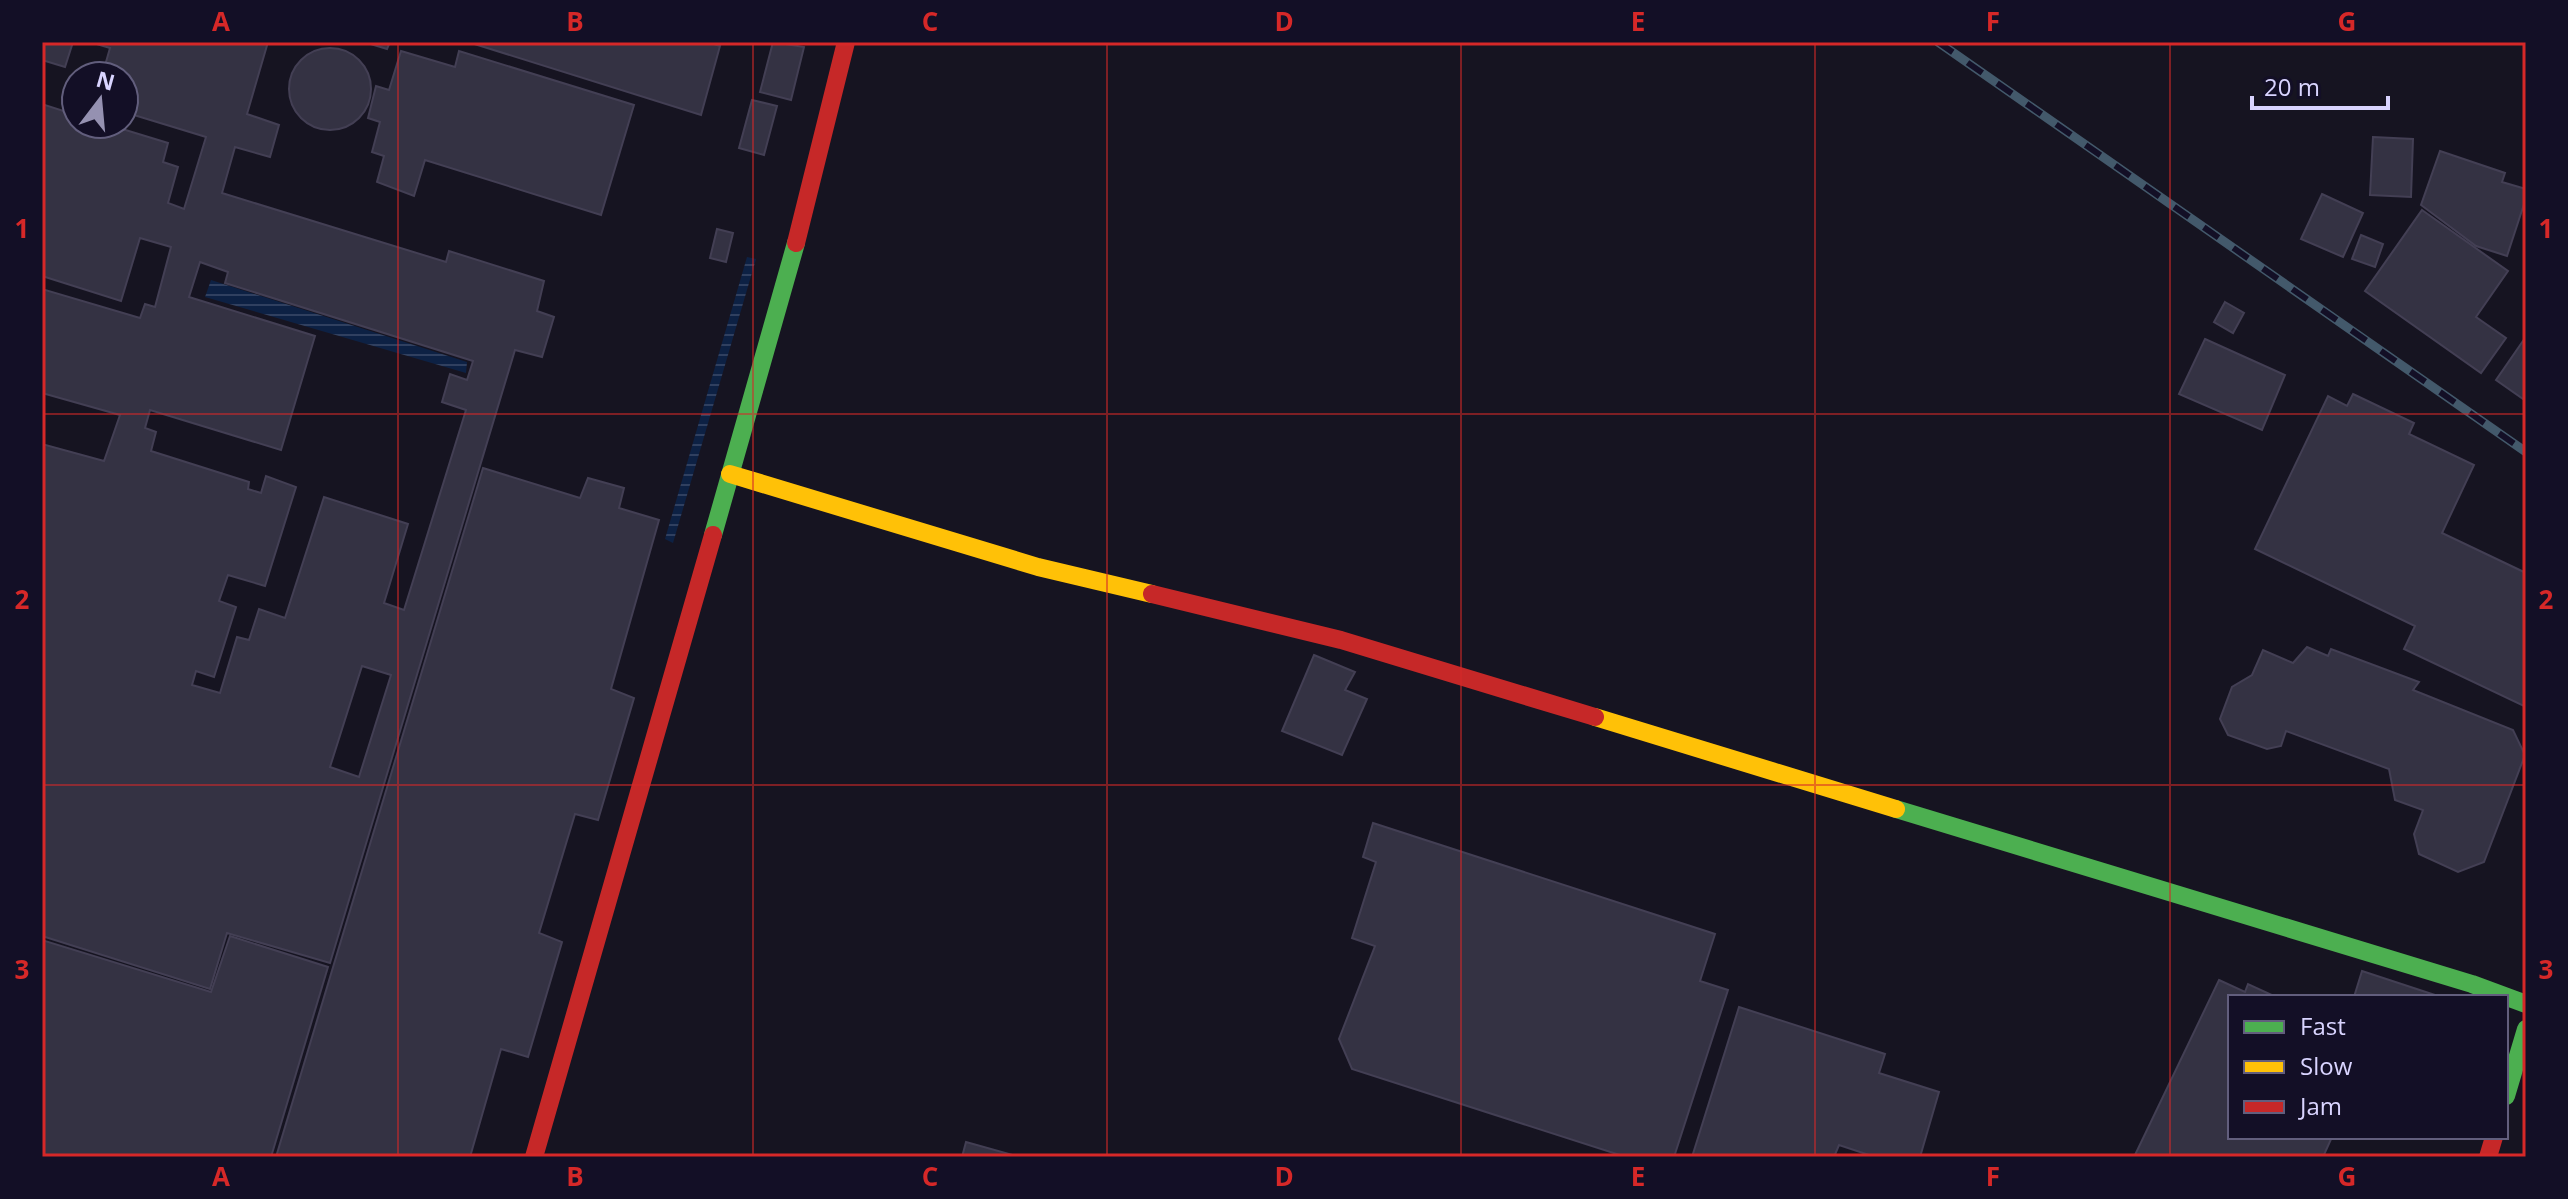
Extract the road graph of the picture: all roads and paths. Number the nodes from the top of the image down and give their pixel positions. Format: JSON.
{"nodes":[{"id":1,"x":846,"y":42,"type":"edge"},
{"id":2,"x":730,"y":474,"type":"junction"},
{"id":3,"x":2502,"y":995,"type":"edge"},
{"id":4,"x":2526,"y":1029,"type":"edge"},
{"id":5,"x":2508,"y":1089,"type":"edge"},
{"id":6,"x":534,"y":1157,"type":"edge"}],
"edges":[{"from":1,"to":2,"type":"street"},
{"from":2,"to":3,"type":"street"},
{"from":2,"to":6,"type":"street"},
{"from":4,"to":5,"type":"street"}]}
